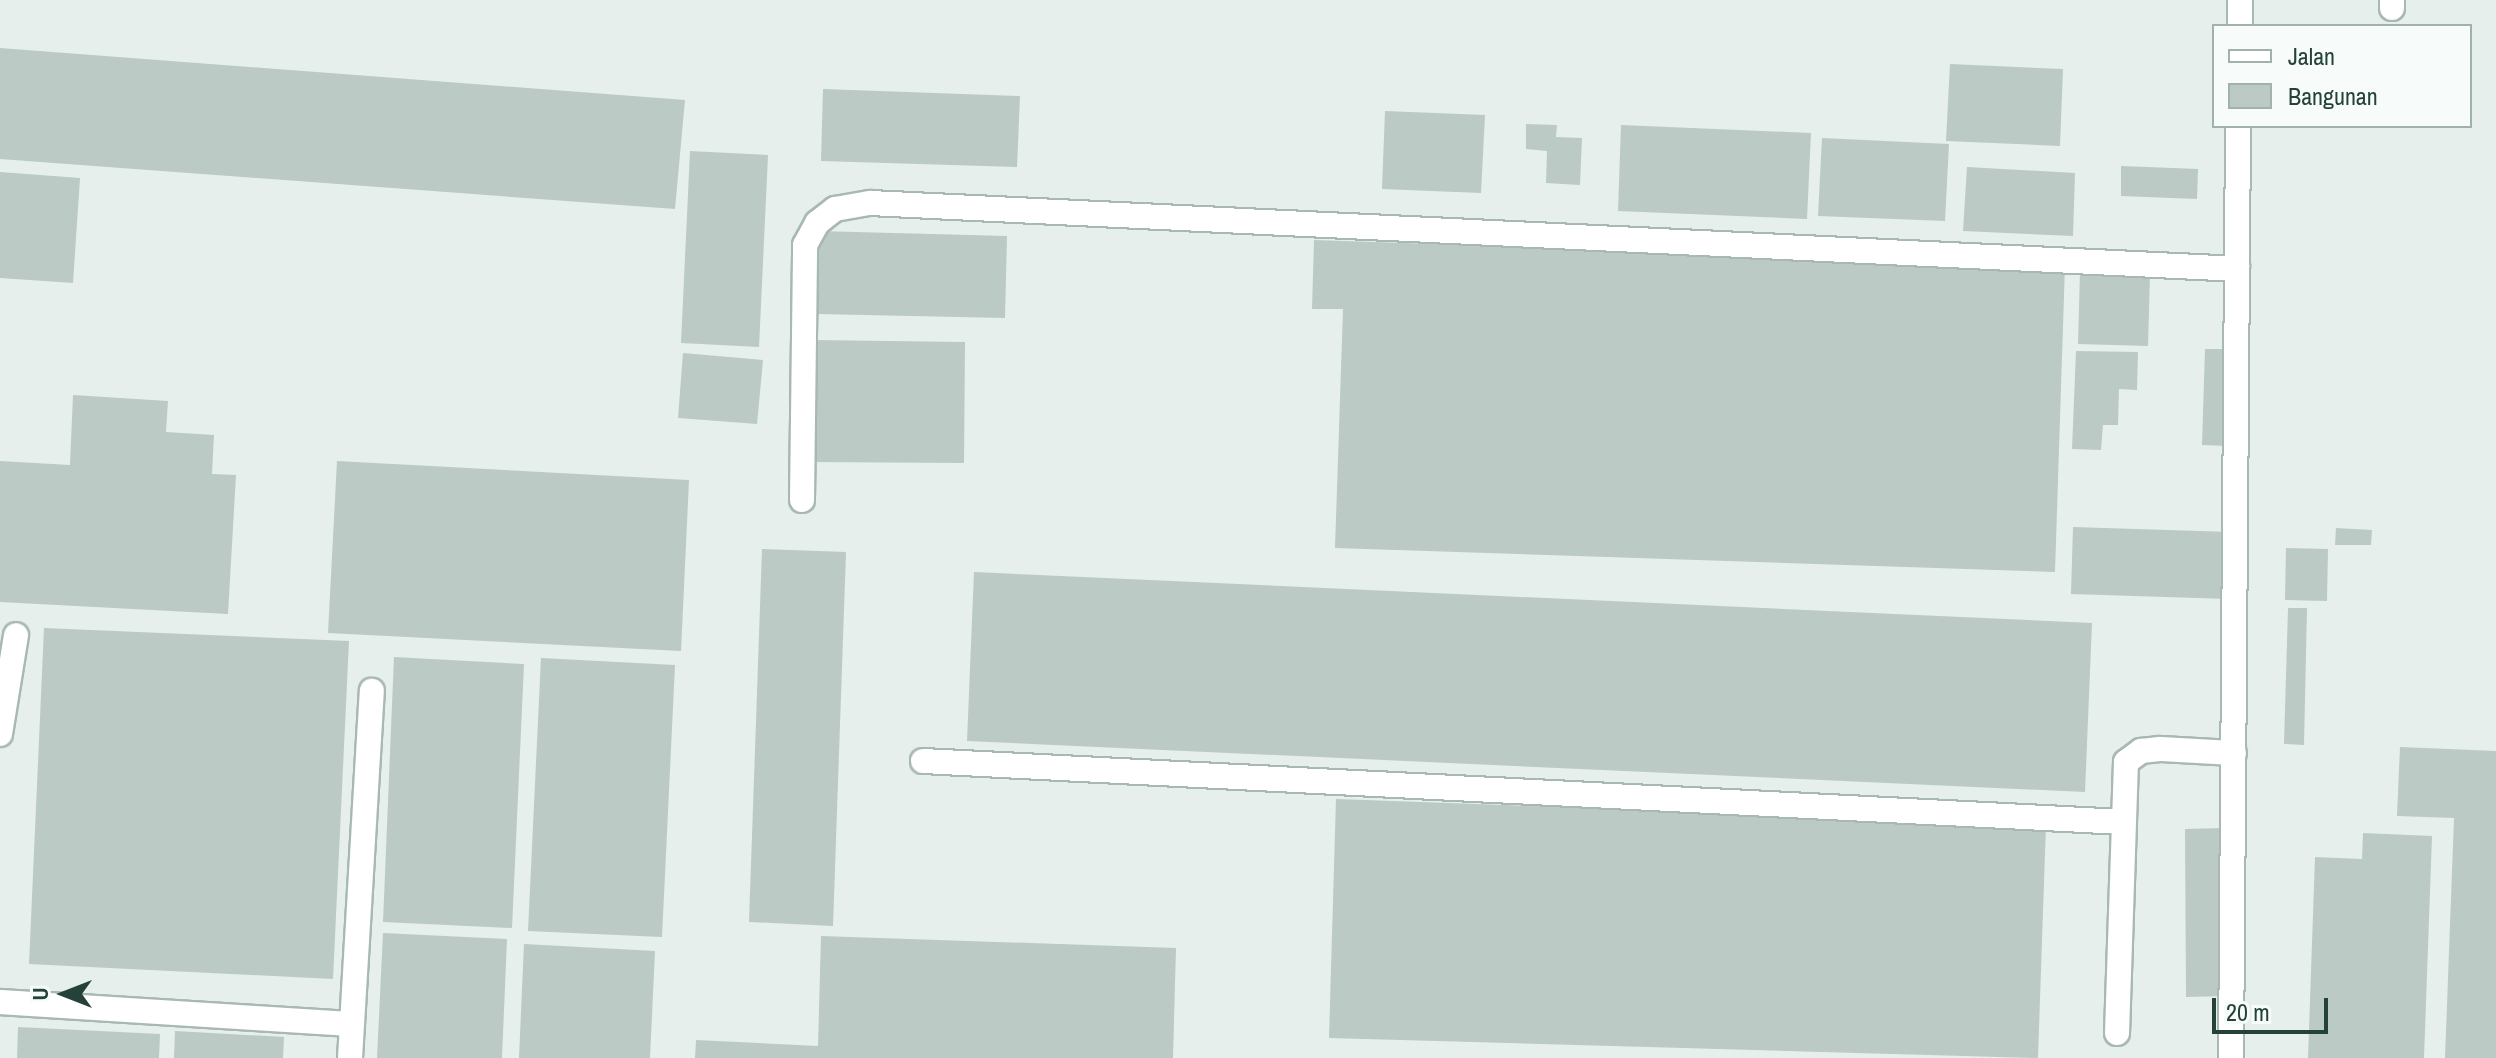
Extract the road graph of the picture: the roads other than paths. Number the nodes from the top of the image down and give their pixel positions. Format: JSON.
{"nodes":[{"id":1,"x":2240,"y":0,"type":"edge"},
{"id":2,"x":2240,"y":24,"type":"edge"},
{"id":3,"x":2238,"y":128,"type":"edge"},
{"id":4,"x":2237,"y":269,"type":"junction"},
{"id":5,"x":802,"y":500,"type":"dead end"},
{"id":6,"x":16,"y":635,"type":"dead end"},
{"id":7,"x":372,"y":691,"type":"dead end"},
{"id":8,"x":0,"y":734,"type":"edge"},
{"id":9,"x":2234,"y":753,"type":"junction"},
{"id":10,"x":923,"y":761,"type":"dead end"},
{"id":11,"x":2123,"y":822,"type":"junction"},
{"id":12,"x":0,"y":1002,"type":"edge"},
{"id":13,"x":350,"y":1024,"type":"junction"},
{"id":14,"x":2117,"y":1033,"type":"dead end"},
{"id":15,"x":350,"y":1058,"type":"edge"},
{"id":16,"x":2231,"y":1058,"type":"edge"}],
"edges":[{"from":1,"to":2,"type":"street"},
{"from":3,"to":4,"type":"street"},
{"from":4,"to":5,"type":"street"},
{"from":4,"to":9,"type":"street"},
{"from":6,"to":8,"type":"street"},
{"from":7,"to":13,"type":"street"},
{"from":9,"to":11,"type":"street"},
{"from":9,"to":16,"type":"street"},
{"from":10,"to":11,"type":"street"},
{"from":11,"to":14,"type":"street"},
{"from":12,"to":13,"type":"street"},
{"from":13,"to":15,"type":"street"}]}
